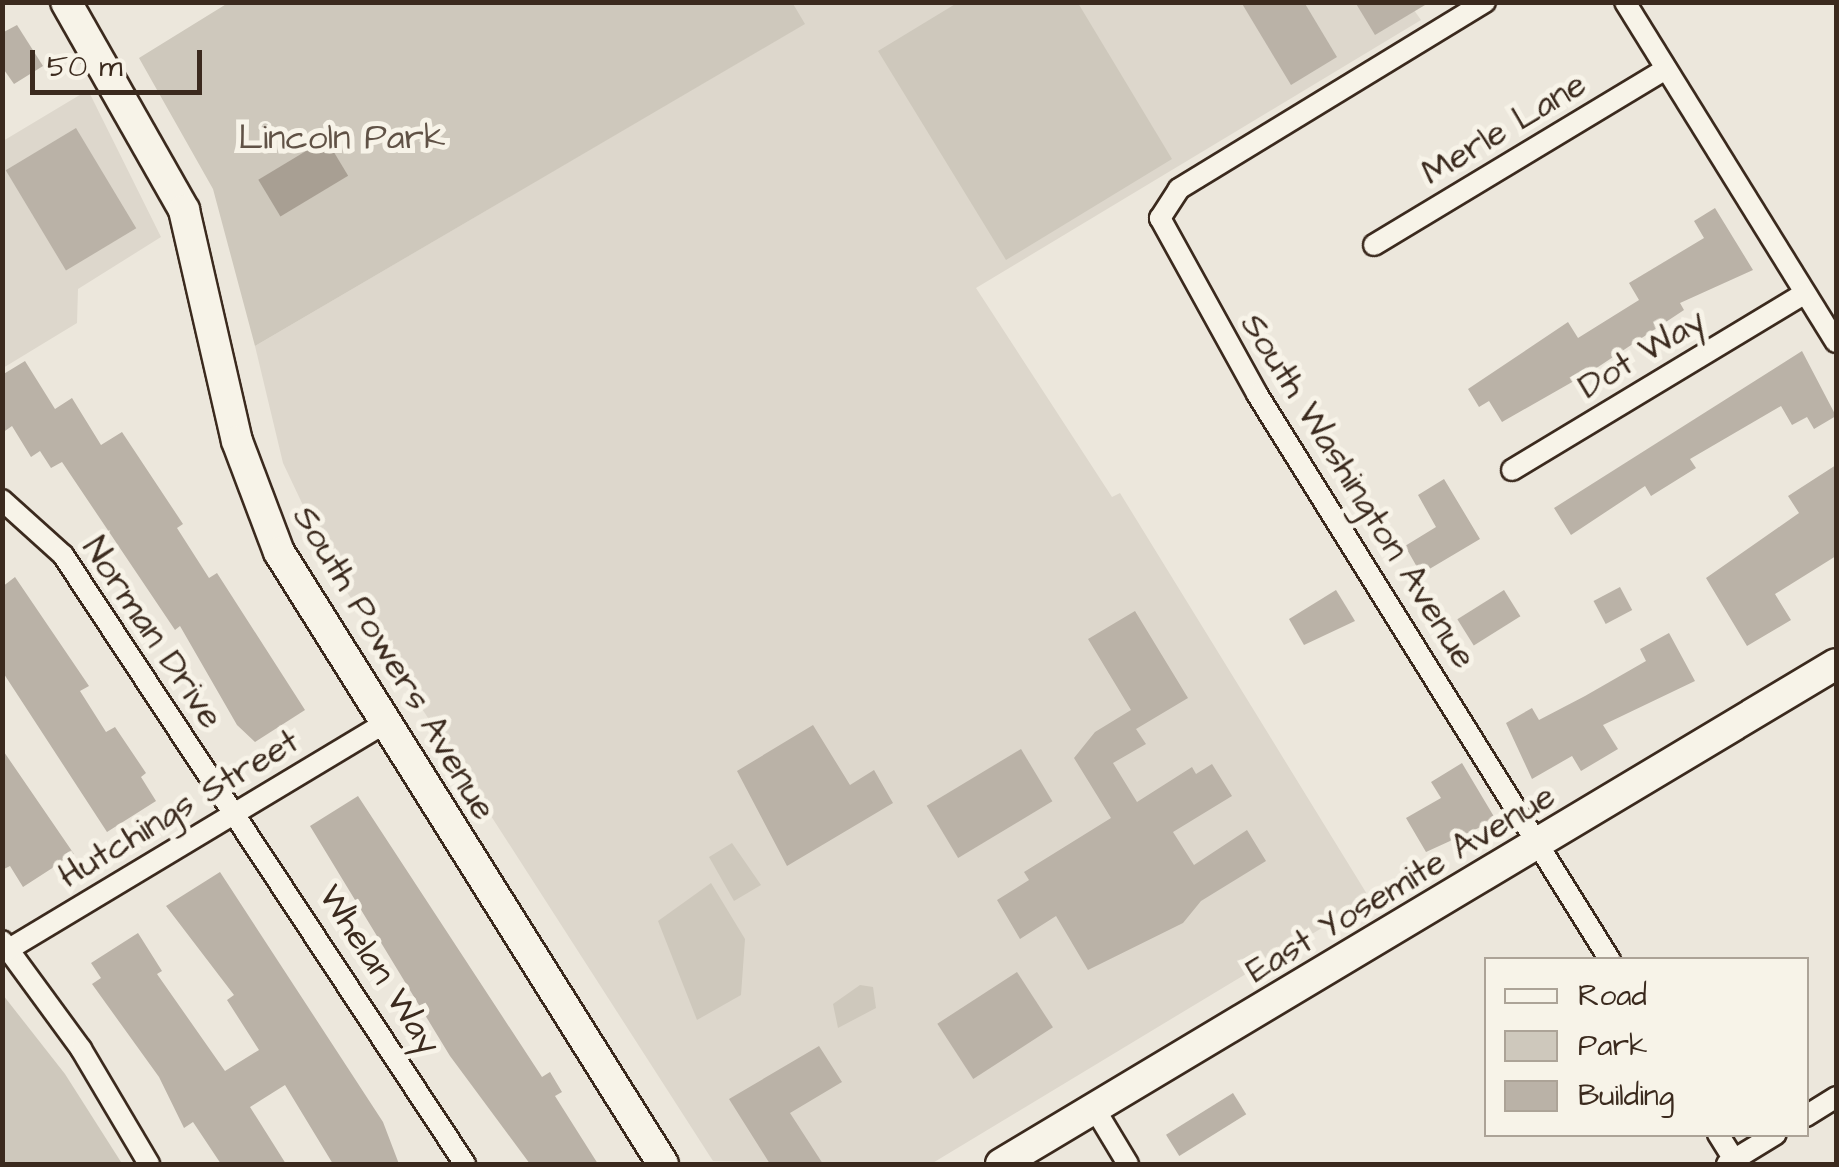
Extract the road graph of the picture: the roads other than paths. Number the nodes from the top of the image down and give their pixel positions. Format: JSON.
{"nodes":[{"id":1,"x":66,"y":2,"type":"edge"},
{"id":2,"x":1485,"y":2,"type":"edge"},
{"id":3,"x":1625,"y":2,"type":"edge"},
{"id":4,"x":1666,"y":69,"type":"junction"},
{"id":5,"x":1374,"y":245,"type":"dead end"},
{"id":6,"x":1805,"y":293,"type":"junction"},
{"id":7,"x":1836,"y":342,"type":"edge"},
{"id":8,"x":1512,"y":470,"type":"dead end"},
{"id":9,"x":2,"y":500,"type":"edge"},
{"id":10,"x":1836,"y":664,"type":"edge"},
{"id":11,"x":383,"y":724,"type":"junction"},
{"id":12,"x":235,"y":813,"type":"junction"},
{"id":13,"x":1539,"y":846,"type":"junction"},
{"id":14,"x":6,"y":945,"type":"edge"},
{"id":15,"x":1608,"y":957,"type":"edge"},
{"id":16,"x":1836,"y":1097,"type":"edge"},
{"id":17,"x":1096,"y":1111,"type":"junction"},
{"id":18,"x":1809,"y":1114,"type":"edge"},
{"id":19,"x":1719,"y":1137,"type":"edge"},
{"id":20,"x":1771,"y":1137,"type":"edge"},
{"id":21,"x":1730,"y":1162,"type":"edge"},
{"id":22,"x":149,"y":1164,"type":"edge"},
{"id":23,"x":465,"y":1164,"type":"edge"},
{"id":24,"x":663,"y":1164,"type":"edge"},
{"id":25,"x":1001,"y":1164,"type":"edge"},
{"id":26,"x":1128,"y":1164,"type":"edge"}],
"edges":[{"from":1,"to":11,"type":"street","name":"South Powers Avenue"},
{"from":2,"to":13,"type":"street","name":"South Washington Avenue"},
{"from":3,"to":4,"type":"street"},
{"from":4,"to":5,"type":"street","name":"Merle Lane"},
{"from":4,"to":6,"type":"street"},
{"from":6,"to":7,"type":"street"},
{"from":6,"to":8,"type":"street","name":"Dot Way"},
{"from":9,"to":12,"type":"street","name":"Norman Drive"},
{"from":10,"to":13,"type":"street","name":"East Yosemite Avenue"},
{"from":11,"to":12,"type":"street","name":"Hutchings Street"},
{"from":11,"to":24,"type":"street","name":"South Powers Avenue"},
{"from":12,"to":14,"type":"street","name":"Hutchings Street"},
{"from":12,"to":23,"type":"street","name":"Whelan Way"},
{"from":13,"to":15,"type":"street","name":"South Washington Avenue"},
{"from":13,"to":17,"type":"street","name":"East Yosemite Avenue"},
{"from":14,"to":22,"type":"street"},
{"from":16,"to":18,"type":"street"},
{"from":17,"to":25,"type":"street","name":"East Yosemite Avenue"},
{"from":17,"to":26,"type":"street"},
{"from":19,"to":21,"type":"street"},
{"from":20,"to":21,"type":"street"}]}
